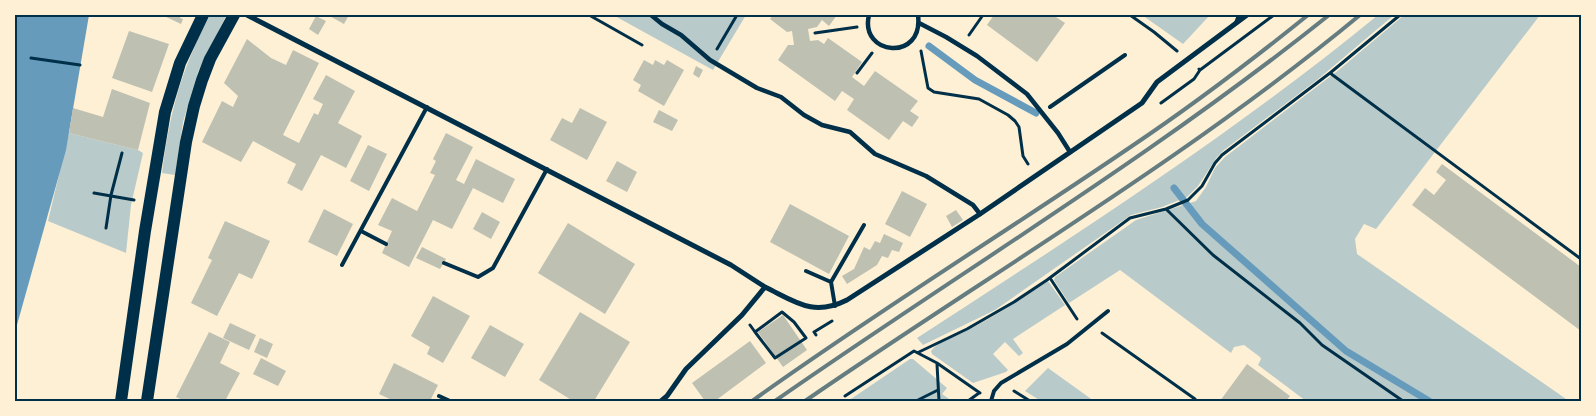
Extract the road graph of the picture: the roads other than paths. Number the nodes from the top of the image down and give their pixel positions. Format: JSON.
{"nodes":[{"id":1,"x":203,"y":15,"type":"edge"},
{"id":2,"x":234,"y":15,"type":"edge"},
{"id":3,"x":247,"y":15,"type":"edge"},
{"id":4,"x":651,"y":15,"type":"edge"},
{"id":5,"x":869,"y":15,"type":"edge"},
{"id":6,"x":918,"y":15,"type":"edge"},
{"id":7,"x":1239,"y":15,"type":"edge"},
{"id":8,"x":1247,"y":15,"type":"edge"},
{"id":9,"x":919,"y":23,"type":"junction"},
{"id":10,"x":1236,"y":23,"type":"junction"},
{"id":11,"x":1125,"y":55,"type":"dead end"},
{"id":12,"x":427,"y":107,"type":"junction"},
{"id":13,"x":1050,"y":107,"type":"dead end"},
{"id":14,"x":1070,"y":152,"type":"junction"},
{"id":15,"x":547,"y":169,"type":"junction"},
{"id":16,"x":980,"y":214,"type":"junction"},
{"id":17,"x":864,"y":225,"type":"dead end"},
{"id":18,"x":361,"y":231,"type":"junction"},
{"id":19,"x":386,"y":244,"type":"dead end"},
{"id":20,"x":444,"y":263,"type":"dead end"},
{"id":21,"x":342,"y":265,"type":"dead end"},
{"id":22,"x":806,"y":271,"type":"dead end"},
{"id":23,"x":831,"y":282,"type":"junction"},
{"id":24,"x":765,"y":287,"type":"junction"},
{"id":25,"x":835,"y":306,"type":"junction"},
{"id":26,"x":1108,"y":311,"type":"dead end"},
{"id":27,"x":439,"y":396,"type":"dead end"},
{"id":28,"x":121,"y":401,"type":"edge"},
{"id":29,"x":148,"y":401,"type":"edge"},
{"id":30,"x":450,"y":401,"type":"edge"},
{"id":31,"x":661,"y":401,"type":"edge"},
{"id":32,"x":991,"y":401,"type":"edge"}],
"edges":[{"from":1,"to":28,"type":"main road"},
{"from":2,"to":29,"type":"main road"},
{"from":3,"to":12,"type":"street"},
{"from":4,"to":16,"type":"street"},
{"from":5,"to":9,"type":"street"},
{"from":6,"to":9,"type":"street"},
{"from":7,"to":10,"type":"lane"},
{"from":8,"to":10,"type":"street"},
{"from":9,"to":14,"type":"street"},
{"from":10,"to":14,"type":"street"},
{"from":11,"to":13,"type":"lane"},
{"from":12,"to":15,"type":"street"},
{"from":12,"to":18,"type":"lane"},
{"from":14,"to":16,"type":"street"},
{"from":15,"to":20,"type":"lane"},
{"from":15,"to":24,"type":"street"},
{"from":16,"to":25,"type":"street"},
{"from":17,"to":23,"type":"lane"},
{"from":18,"to":19,"type":"lane"},
{"from":18,"to":21,"type":"lane"},
{"from":22,"to":23,"type":"lane"},
{"from":23,"to":25,"type":"lane"},
{"from":24,"to":25,"type":"street"},
{"from":24,"to":31,"type":"street"},
{"from":26,"to":32,"type":"lane"},
{"from":27,"to":30,"type":"lane"}]}
